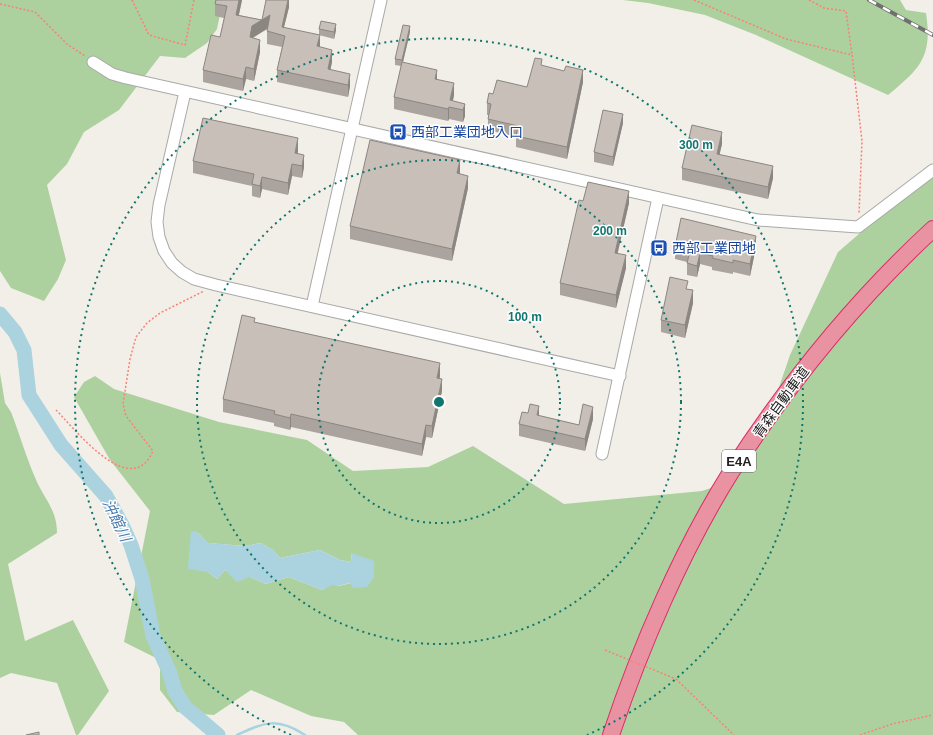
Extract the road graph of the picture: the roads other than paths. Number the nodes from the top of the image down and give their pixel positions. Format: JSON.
{"nodes":[{"id":1,"x":381,"y":0,"type":"edge"},
{"id":2,"x":93,"y":62,"type":"road end"},
{"id":3,"x":185,"y":92,"type":"junction"},
{"id":4,"x":352,"y":129,"type":"junction"},
{"id":5,"x":933,"y":170,"type":"edge"},
{"id":6,"x":658,"y":198,"type":"junction"},
{"id":7,"x":933,"y":229,"type":"edge"},
{"id":8,"x":312,"y":306,"type":"junction"},
{"id":9,"x":620,"y":376,"type":"junction"},
{"id":10,"x":602,"y":454,"type":"dead end"},
{"id":11,"x":611,"y":735,"type":"edge"}],
"edges":[{"from":1,"to":4,"type":"street"},
{"from":2,"to":3,"type":"street"},
{"from":3,"to":4,"type":"street"},
{"from":3,"to":8,"type":"street"},
{"from":4,"to":6,"type":"street"},
{"from":4,"to":8,"type":"street"},
{"from":5,"to":6,"type":"street"},
{"from":6,"to":9,"type":"street"},
{"from":7,"to":11,"type":"highway","name":"青森自動車道","number":"E4A"},
{"from":8,"to":9,"type":"street"},
{"from":9,"to":10,"type":"street"}]}
